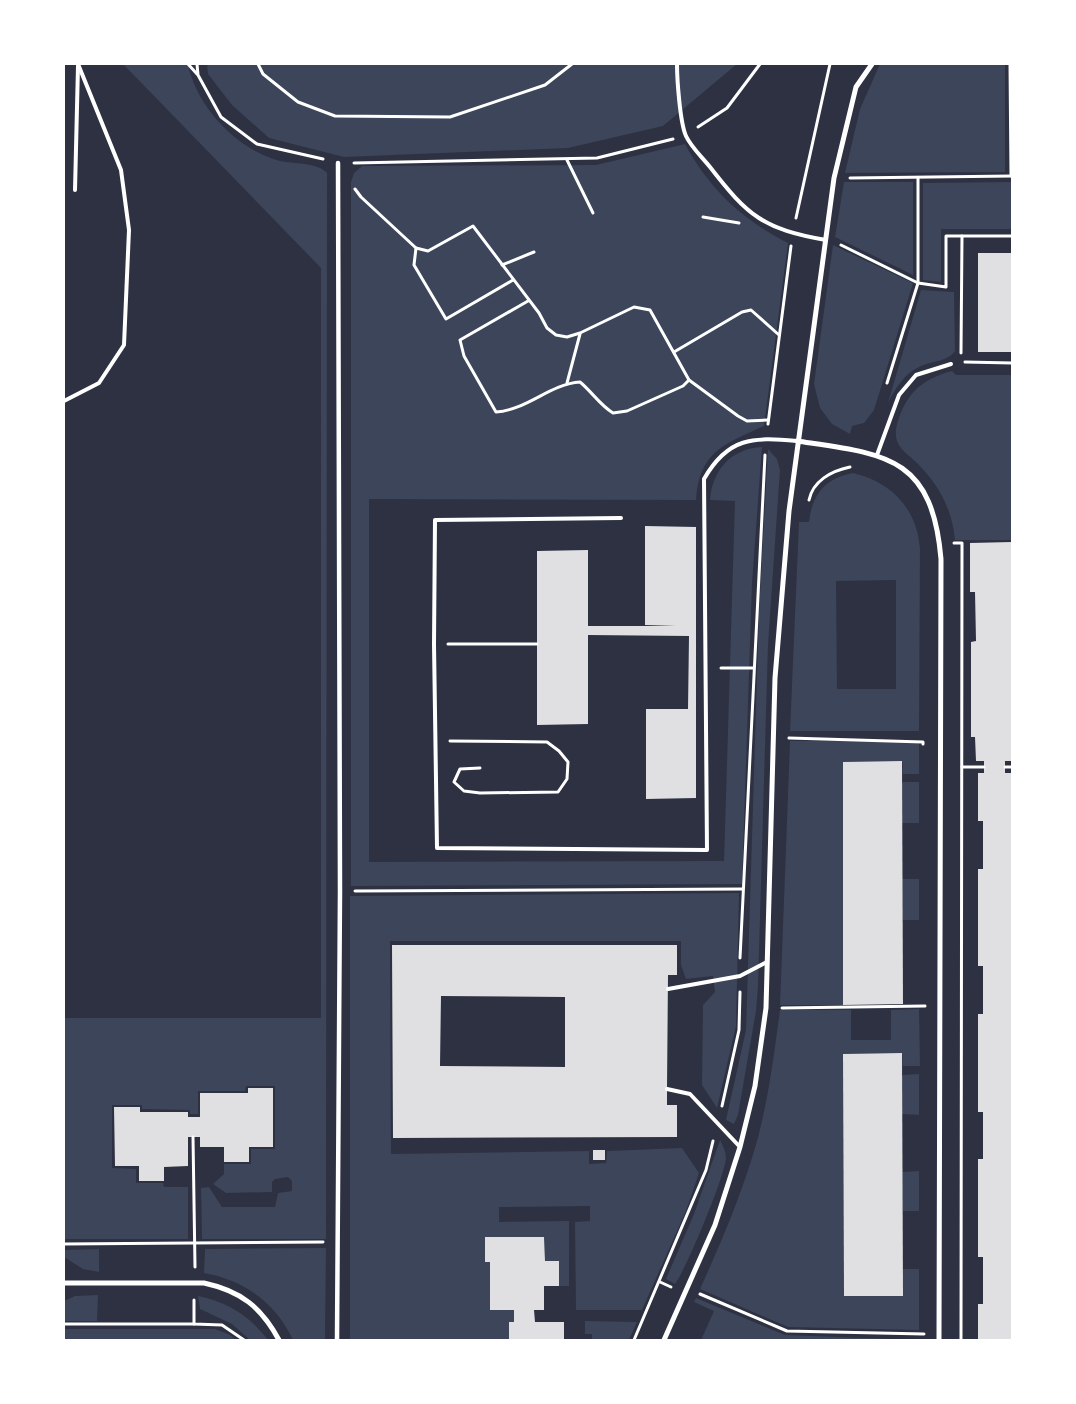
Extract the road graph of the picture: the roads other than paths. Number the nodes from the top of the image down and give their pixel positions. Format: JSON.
{"nodes":[{"id":1,"x":78,"y":64,"type":"edge"},
{"id":2,"x":677,"y":64,"type":"edge"},
{"id":3,"x":872,"y":64,"type":"edge"},
{"id":4,"x":338,"y":163,"type":"road end"},
{"id":5,"x":75,"y":190,"type":"dead end"},
{"id":6,"x":826,"y":240,"type":"junction"},
{"id":7,"x":951,"y":364,"type":"dead end"},
{"id":8,"x":64,"y":401,"type":"edge"},
{"id":9,"x":797,"y":442,"type":"junction"},
{"id":10,"x":877,"y":455,"type":"junction"},
{"id":11,"x":621,"y":518,"type":"dead end"},
{"id":12,"x":767,"y":962,"type":"junction"},
{"id":13,"x":668,"y":989,"type":"dead end"},
{"id":14,"x":667,"y":1089,"type":"dead end"},
{"id":15,"x":740,"y":1147,"type":"junction"},
{"id":16,"x":64,"y":1283,"type":"edge"},
{"id":17,"x":940,"y":1337,"type":"edge"},
{"id":18,"x":279,"y":1340,"type":"edge"},
{"id":19,"x":337,"y":1340,"type":"edge"},
{"id":20,"x":664,"y":1340,"type":"edge"}],
"edges":[{"from":1,"to":5,"type":"lane"},
{"from":1,"to":8,"type":"lane"},
{"from":2,"to":6,"type":"lane"},
{"from":3,"to":6,"type":"street"},
{"from":4,"to":19,"type":"street"},
{"from":6,"to":9,"type":"street"},
{"from":7,"to":10,"type":"lane"},
{"from":9,"to":10,"type":"street"},
{"from":9,"to":11,"type":"lane"},
{"from":9,"to":12,"type":"street"},
{"from":10,"to":17,"type":"street"},
{"from":12,"to":13,"type":"lane"},
{"from":12,"to":15,"type":"street"},
{"from":14,"to":15,"type":"lane"},
{"from":15,"to":20,"type":"street"},
{"from":16,"to":18,"type":"street"}]}
